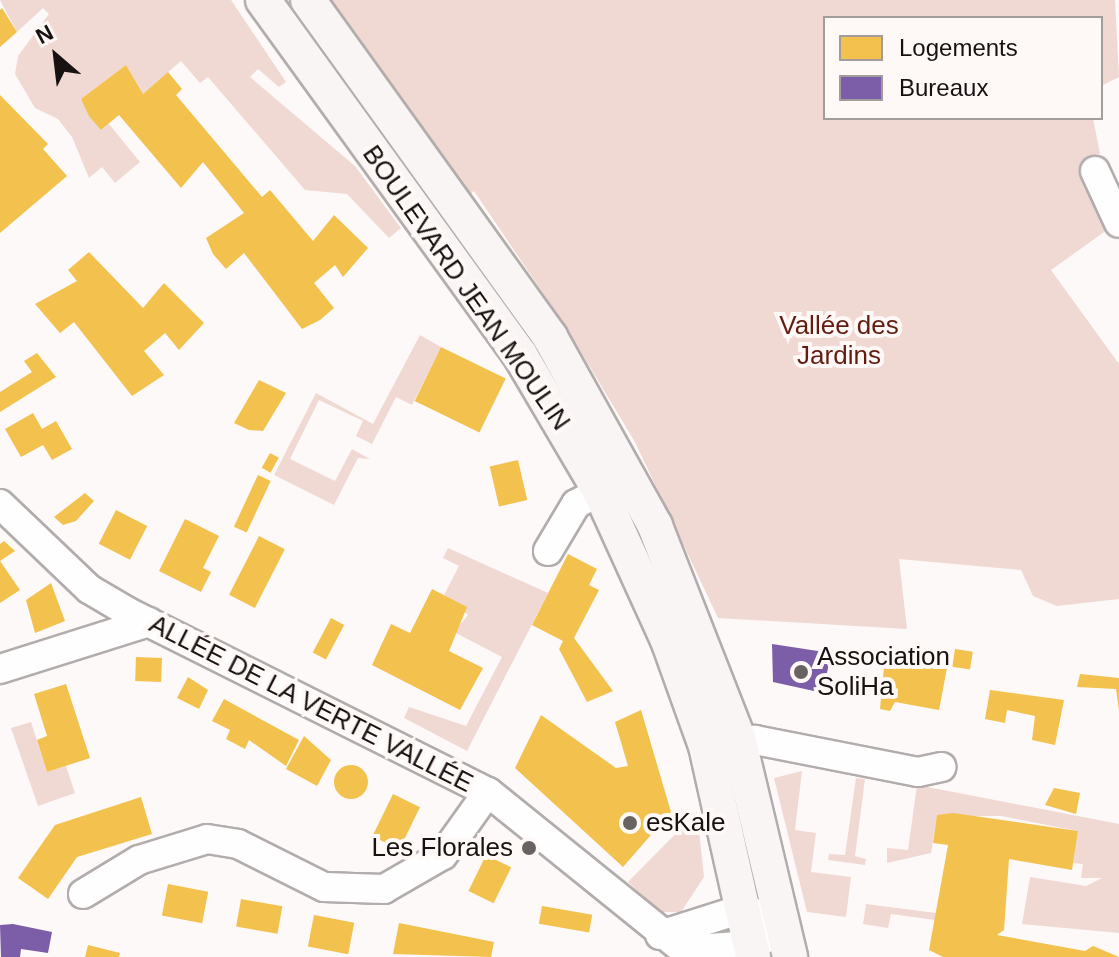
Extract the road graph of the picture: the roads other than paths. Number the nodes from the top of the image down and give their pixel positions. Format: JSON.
{"nodes":[{"id":1,"x":263,"y":0,"type":"edge"},
{"id":2,"x":308,"y":0,"type":"edge"},
{"id":3,"x":1095,"y":171,"type":"dead end"},
{"id":4,"x":1119,"y":223,"type":"edge"},
{"id":5,"x":600,"y":491,"type":"junction"},
{"id":6,"x":0,"y":504,"type":"edge"},
{"id":7,"x":548,"y":551,"type":"dead end"},
{"id":8,"x":149,"y":622,"type":"junction"},
{"id":9,"x":0,"y":669,"type":"edge"},
{"id":10,"x":722,"y":742,"type":"junction"},
{"id":11,"x":941,"y":767,"type":"dead end"},
{"id":12,"x":488,"y":792,"type":"junction"},
{"id":13,"x":83,"y":894,"type":"dead end"},
{"id":14,"x":745,"y":908,"type":"junction"},
{"id":15,"x":660,"y":935,"type":"junction"},
{"id":16,"x":787,"y":944,"type":"edge"},
{"id":17,"x":752,"y":951,"type":"edge"}],
"edges":[{"from":1,"to":5,"type":"main road","name":"BOULEVARD JEAN MOULIN"},
{"from":2,"to":10,"type":"main road","name":"BOULEVARD JEAN MOULIN"},
{"from":3,"to":4,"type":"street"},
{"from":5,"to":7,"type":"street"},
{"from":5,"to":10,"type":"main road","name":"BOULEVARD JEAN MOULIN"},
{"from":6,"to":8,"type":"street","name":"ALLÉE DE LA VERTE VALLÉE"},
{"from":8,"to":9,"type":"street"},
{"from":8,"to":12,"type":"street","name":"ALLÉE DE LA VERTE VALLÉE"},
{"from":10,"to":11,"type":"street"},
{"from":10,"to":14,"type":"main road","name":"BOULEVARD JEAN MOULIN"},
{"from":10,"to":16,"type":"main road","name":"BOULEVARD JEAN MOULIN"},
{"from":12,"to":13,"type":"street"},
{"from":12,"to":15,"type":"street","name":"ALLÉE DE LA VERTE VALLÉE"},
{"from":14,"to":15,"type":"street"},
{"from":14,"to":16,"type":"street"},
{"from":14,"to":17,"type":"main road","name":"BOULEVARD JEAN MOULIN"},
{"from":15,"to":17,"type":"street","name":"ALLÉE DE LA VERTE VALLÉE"},
{"from":16,"to":17,"type":"street","name":"ALLÉE DE LA VERTE VALLÉE"}]}
